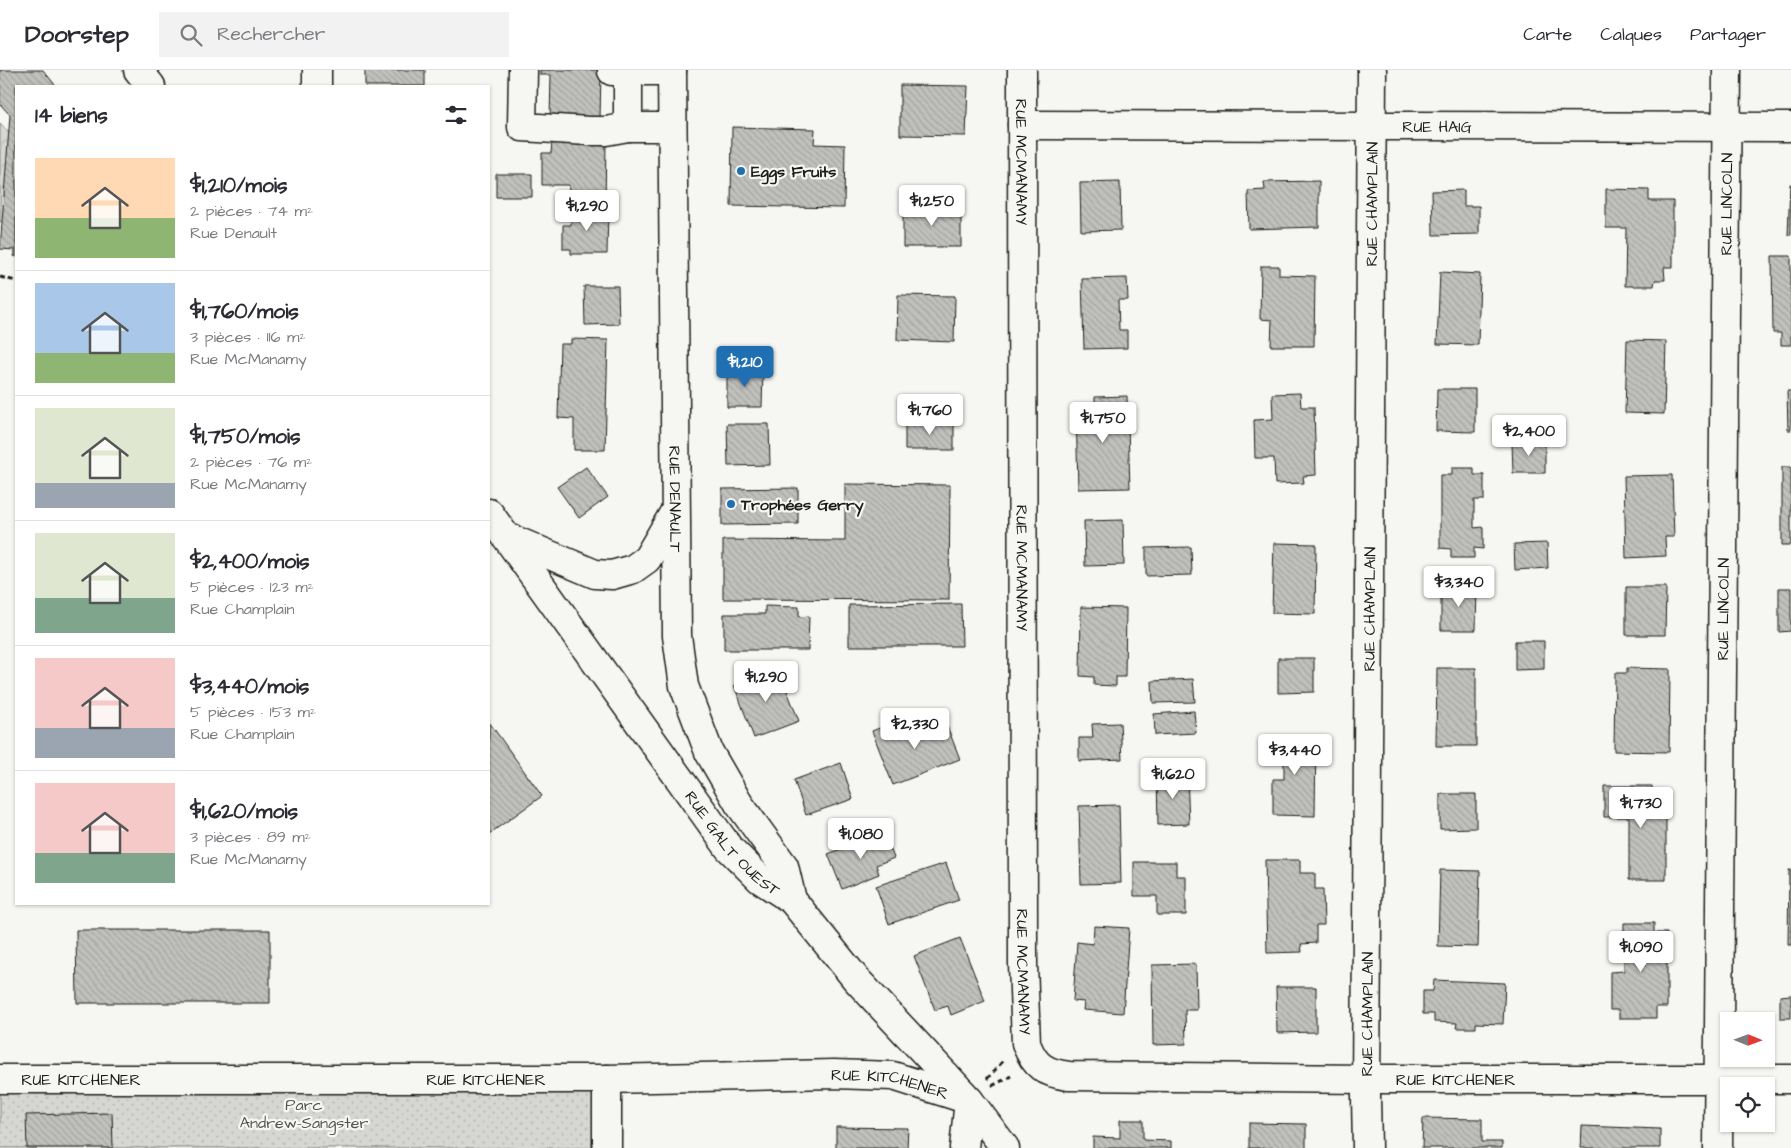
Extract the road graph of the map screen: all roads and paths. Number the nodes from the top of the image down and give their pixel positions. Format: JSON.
{"nodes":[{"id":1,"x":138,"y":70,"type":"edge"},
{"id":2,"x":317,"y":70,"type":"edge"},
{"id":3,"x":522,"y":70,"type":"edge"},
{"id":4,"x":623,"y":70,"type":"edge"},
{"id":5,"x":1022,"y":70,"type":"edge"},
{"id":6,"x":1372,"y":70,"type":"edge"},
{"id":7,"x":1727,"y":70,"type":"edge"},
{"id":8,"x":672,"y":71,"type":"edge"},
{"id":9,"x":150,"y":85,"type":"edge"},
{"id":10,"x":317,"y":85,"type":"edge"},
{"id":11,"x":1022,"y":125,"type":"junction"},
{"id":12,"x":1372,"y":126,"type":"junction"},
{"id":13,"x":628,"y":127,"type":"junction"},
{"id":14,"x":672,"y":127,"type":"junction"},
{"id":15,"x":1726,"y":127,"type":"junction"},
{"id":16,"x":1791,"y":127,"type":"edge"},
{"id":17,"x":0,"y":277,"type":"edge"},
{"id":18,"x":15,"y":281,"type":"edge"},
{"id":19,"x":675,"y":511,"type":"junction"},
{"id":20,"x":490,"y":514,"type":"edge"},
{"id":21,"x":507,"y":537,"type":"junction"},
{"id":22,"x":792,"y":900,"type":"junction"},
{"id":23,"x":1025,"y":1034,"type":"junction"},
{"id":24,"x":1035,"y":1062,"type":"junction"},
{"id":25,"x":1791,"y":1078,"type":"edge"},
{"id":26,"x":0,"y":1079,"type":"edge"},
{"id":27,"x":607,"y":1079,"type":"junction"},
{"id":28,"x":1367,"y":1079,"type":"junction"},
{"id":29,"x":1718,"y":1079,"type":"junction"},
{"id":30,"x":969,"y":1100,"type":"junction"},
{"id":31,"x":607,"y":1148,"type":"edge"},
{"id":32,"x":964,"y":1148,"type":"edge"},
{"id":33,"x":1005,"y":1148,"type":"edge"},
{"id":34,"x":1367,"y":1148,"type":"edge"},
{"id":35,"x":1718,"y":1148,"type":"edge"}],
"edges":[{"from":1,"to":9,"type":"street"},
{"from":2,"to":10,"type":"street"},
{"from":3,"to":13,"type":"street"},
{"from":4,"to":8,"type":"street"},
{"from":4,"to":13,"type":"street"},
{"from":5,"to":11,"type":"street","name":"RUE MCMANAMY"},
{"from":6,"to":12,"type":"street","name":"RUE CHAMPLAIN"},
{"from":7,"to":15,"type":"street","name":"RUE LINCOLN"},
{"from":8,"to":14,"type":"street","name":"RUE DENAULT"},
{"from":11,"to":12,"type":"street","name":"RUE HAIG"},
{"from":11,"to":23,"type":"street","name":"RUE MCMANAMY"},
{"from":12,"to":15,"type":"street","name":"RUE HAIG"},
{"from":12,"to":28,"type":"street","name":"RUE CHAMPLAIN"},
{"from":13,"to":14,"type":"street"},
{"from":14,"to":19,"type":"street","name":"RUE DENAULT"},
{"from":15,"to":16,"type":"street","name":"RUE HAIG"},
{"from":15,"to":29,"type":"street","name":"RUE LINCOLN"},
{"from":17,"to":18,"type":"path"},
{"from":19,"to":21,"type":"street"},
{"from":19,"to":22,"type":"street","name":"RUE DENAULT"},
{"from":20,"to":21,"type":"street","name":"RUE GALT OUEST"},
{"from":21,"to":22,"type":"street","name":"RUE GALT OUEST"},
{"from":22,"to":30,"type":"street","name":"RUE GALT OUEST"},
{"from":23,"to":24,"type":"street","name":"RUE MCMANAMY"},
{"from":23,"to":30,"type":"path"},
{"from":24,"to":28,"type":"street","name":"RUE KITCHENER"},
{"from":24,"to":30,"type":"path"},
{"from":25,"to":29,"type":"street","name":"RUE KITCHENER"},
{"from":26,"to":27,"type":"street","name":"RUE KITCHENER"},
{"from":27,"to":30,"type":"street","name":"RUE KITCHENER"},
{"from":27,"to":31,"type":"street"},
{"from":28,"to":29,"type":"street","name":"RUE KITCHENER"},
{"from":28,"to":34,"type":"street","name":"RUE CHAMPLAIN"},
{"from":29,"to":35,"type":"street","name":"RUE LINCOLN"},
{"from":30,"to":32,"type":"street"},
{"from":30,"to":33,"type":"street","name":"RUE GALT OUEST"}]}
